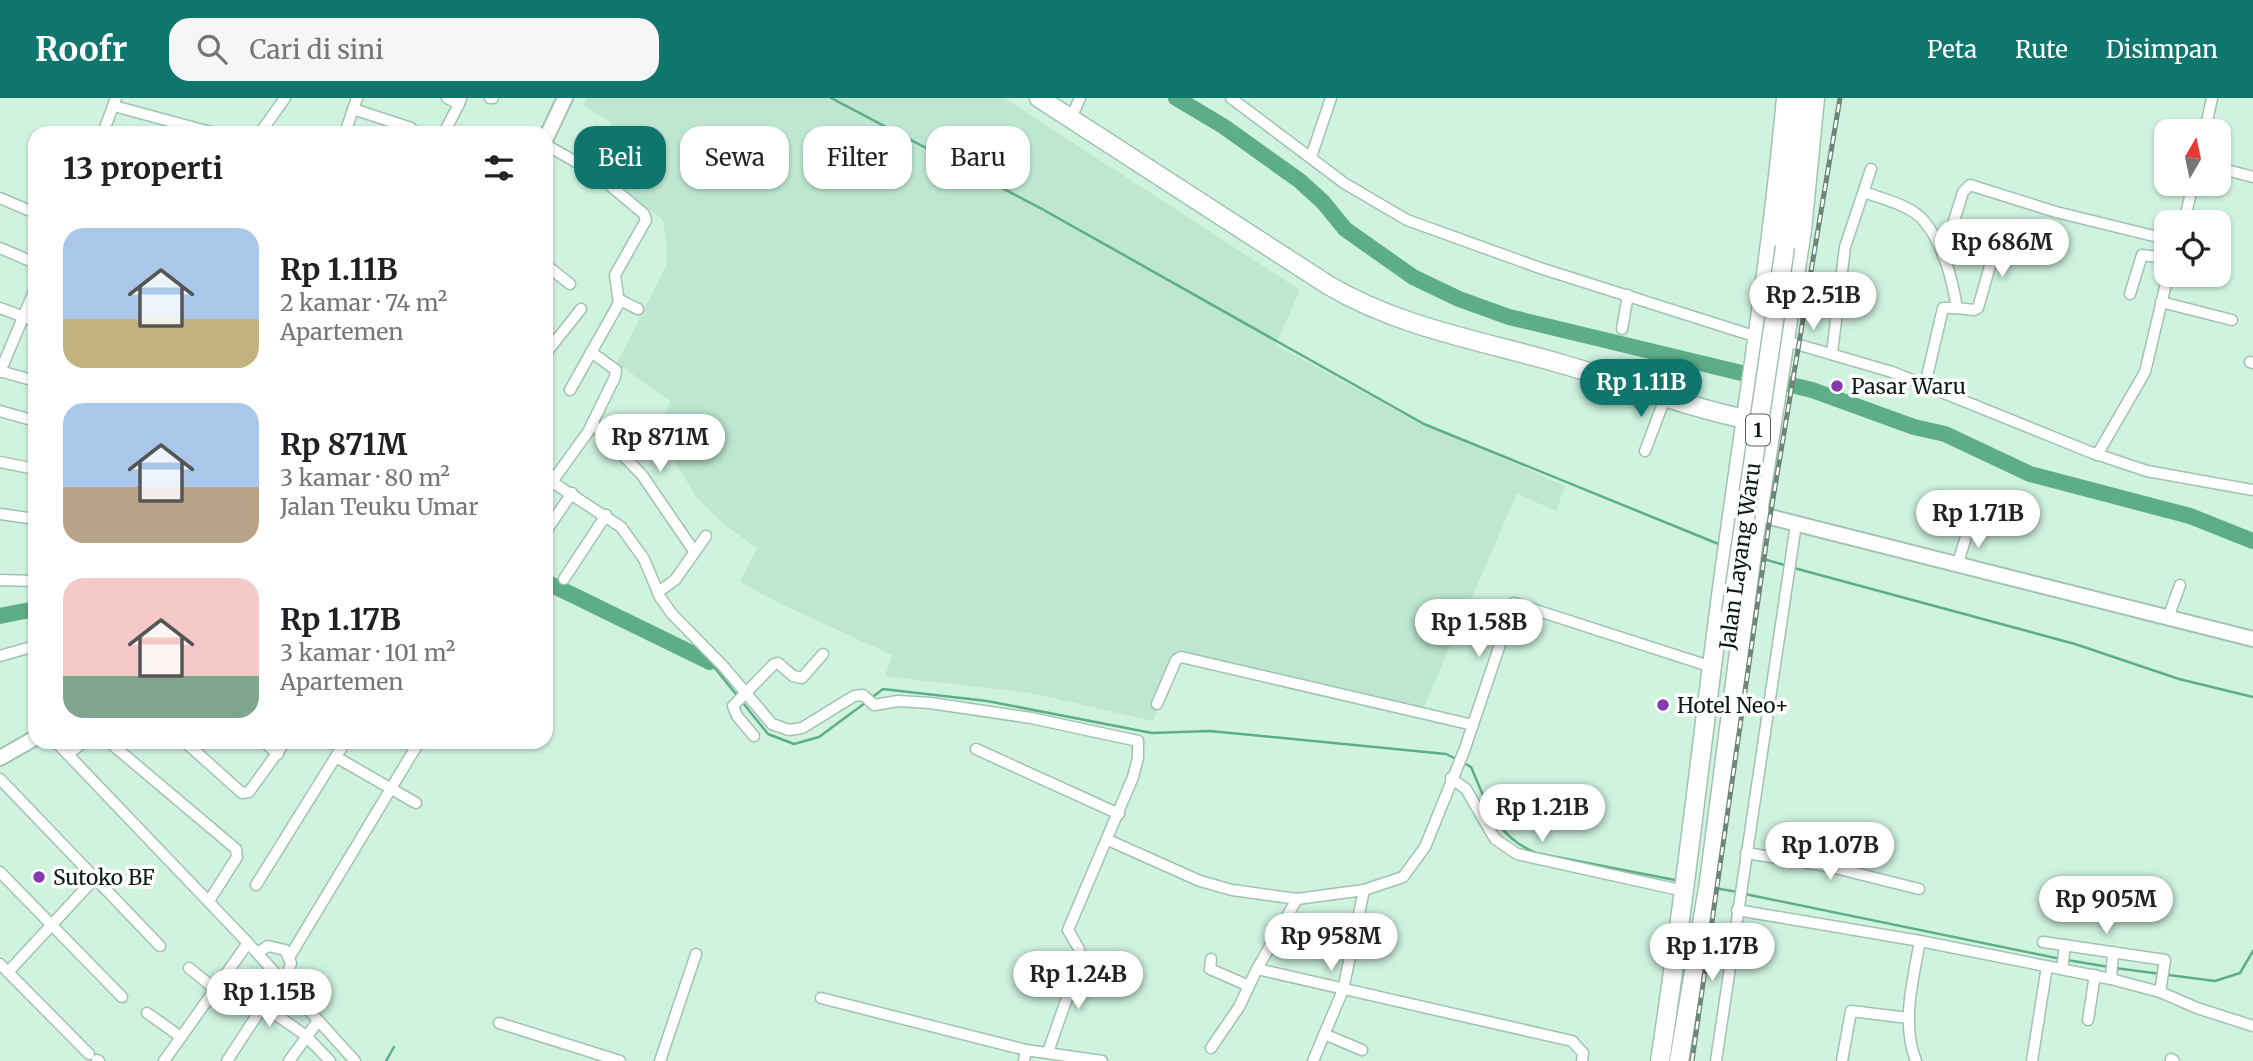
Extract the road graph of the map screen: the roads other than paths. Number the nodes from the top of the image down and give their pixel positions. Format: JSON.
{"nodes":[{"id":1,"x":285,"y":98,"type":"edge"},
{"id":2,"x":357,"y":98,"type":"edge"},
{"id":3,"x":447,"y":98,"type":"edge"},
{"id":4,"x":565,"y":98,"type":"edge"},
{"id":5,"x":1039,"y":98,"type":"edge"},
{"id":6,"x":1080,"y":98,"type":"edge"},
{"id":7,"x":1231,"y":98,"type":"edge"},
{"id":8,"x":1331,"y":98,"type":"edge"},
{"id":9,"x":1786,"y":98,"type":"edge"},
{"id":10,"x":1800,"y":98,"type":"edge"},
{"id":11,"x":1815,"y":98,"type":"edge"},
{"id":12,"x":2212,"y":98,"type":"edge"},
{"id":13,"x":460,"y":101,"type":"edge"},
{"id":14,"x":115,"y":102,"type":"edge"},
{"id":15,"x":353,"y":109,"type":"junction"},
{"id":16,"x":1071,"y":118,"type":"junction"},
{"id":17,"x":2208,"y":119,"type":"edge"},
{"id":18,"x":106,"y":126,"type":"edge"},
{"id":19,"x":192,"y":126,"type":"edge"},
{"id":20,"x":265,"y":126,"type":"edge"},
{"id":21,"x":347,"y":126,"type":"edge"},
{"id":22,"x":405,"y":126,"type":"edge"},
{"id":23,"x":448,"y":126,"type":"edge"},
{"id":24,"x":552,"y":126,"type":"edge"},
{"id":25,"x":553,"y":149,"type":"edge"},
{"id":26,"x":1311,"y":158,"type":"junction"},
{"id":27,"x":1871,"y":169,"type":"dead end"},
{"id":28,"x":2231,"y":171,"type":"edge"},
{"id":29,"x":2253,"y":177,"type":"edge"},
{"id":30,"x":1864,"y":192,"type":"junction"},
{"id":31,"x":0,"y":198,"type":"edge"},
{"id":32,"x":28,"y":211,"type":"edge"},
{"id":33,"x":1999,"y":234,"type":"dead end"},
{"id":34,"x":2154,"y":236,"type":"edge"},
{"id":35,"x":0,"y":248,"type":"edge"},
{"id":36,"x":1943,"y":256,"type":"junction"},
{"id":37,"x":2154,"y":256,"type":"edge"},
{"id":38,"x":28,"y":260,"type":"edge"},
{"id":39,"x":553,"y":271,"type":"edge"},
{"id":40,"x":570,"y":284,"type":"dead end"},
{"id":41,"x":2165,"y":287,"type":"edge"},
{"id":42,"x":2130,"y":294,"type":"dead end"},
{"id":43,"x":1628,"y":295,"type":"junction"},
{"id":44,"x":620,"y":300,"type":"junction"},
{"id":45,"x":2161,"y":302,"type":"junction"},
{"id":46,"x":28,"y":305,"type":"edge"},
{"id":47,"x":0,"y":308,"type":"edge"},
{"id":48,"x":1957,"y":308,"type":"junction"},
{"id":49,"x":581,"y":309,"type":"dead end"},
{"id":50,"x":638,"y":309,"type":"dead end"},
{"id":51,"x":23,"y":316,"type":"junction"},
{"id":52,"x":28,"y":318,"type":"edge"},
{"id":53,"x":2232,"y":320,"type":"dead end"},
{"id":54,"x":1622,"y":329,"type":"dead end"},
{"id":55,"x":1757,"y":337,"type":"junction"},
{"id":56,"x":1786,"y":341,"type":"junction"},
{"id":57,"x":553,"y":343,"type":"edge"},
{"id":58,"x":591,"y":352,"type":"junction"},
{"id":59,"x":1832,"y":353,"type":"junction"},
{"id":60,"x":0,"y":372,"type":"edge"},
{"id":61,"x":28,"y":379,"type":"edge"},
{"id":62,"x":1925,"y":385,"type":"junction"},
{"id":63,"x":570,"y":390,"type":"dead end"},
{"id":64,"x":1665,"y":398,"type":"junction"},
{"id":65,"x":1748,"y":400,"type":"junction"},
{"id":66,"x":1776,"y":401,"type":"junction"},
{"id":67,"x":1701,"y":410,"type":"junction"},
{"id":68,"x":0,"y":411,"type":"edge"},
{"id":69,"x":28,"y":419,"type":"edge"},
{"id":70,"x":592,"y":423,"type":"junction"},
{"id":71,"x":1772,"y":425,"type":"junction"},
{"id":72,"x":1645,"y":451,"type":"dead end"},
{"id":73,"x":2096,"y":455,"type":"junction"},
{"id":74,"x":1741,"y":457,"type":"junction"},
{"id":75,"x":0,"y":462,"type":"edge"},
{"id":76,"x":28,"y":468,"type":"edge"},
{"id":77,"x":553,"y":476,"type":"edge"},
{"id":78,"x":553,"y":485,"type":"edge"},
{"id":79,"x":2253,"y":489,"type":"edge"},
{"id":80,"x":572,"y":493,"type":"junction"},
{"id":81,"x":0,"y":514,"type":"edge"},
{"id":82,"x":1758,"y":514,"type":"junction"},
{"id":83,"x":606,"y":515,"type":"junction"},
{"id":84,"x":28,"y":518,"type":"edge"},
{"id":85,"x":553,"y":521,"type":"edge"},
{"id":86,"x":1796,"y":524,"type":"junction"},
{"id":87,"x":1970,"y":524,"type":"dead end"},
{"id":88,"x":706,"y":536,"type":"dead end"},
{"id":89,"x":694,"y":551,"type":"junction"},
{"id":90,"x":1957,"y":566,"type":"junction"},
{"id":91,"x":564,"y":579,"type":"dead end"},
{"id":92,"x":0,"y":580,"type":"edge"},
{"id":93,"x":28,"y":581,"type":"edge"},
{"id":94,"x":2180,"y":585,"type":"dead end"},
{"id":95,"x":659,"y":595,"type":"junction"},
{"id":96,"x":2168,"y":618,"type":"junction"},
{"id":97,"x":2253,"y":639,"type":"edge"},
{"id":98,"x":28,"y":648,"type":"edge"},
{"id":99,"x":823,"y":654,"type":"dead end"},
{"id":100,"x":0,"y":656,"type":"edge"},
{"id":101,"x":1712,"y":667,"type":"junction"},
{"id":102,"x":743,"y":697,"type":"junction"},
{"id":103,"x":1157,"y":704,"type":"dead end"},
{"id":104,"x":1474,"y":725,"type":"junction"},
{"id":105,"x":754,"y":736,"type":"dead end"},
{"id":106,"x":28,"y":742,"type":"edge"},
{"id":107,"x":63,"y":749,"type":"edge"},
{"id":108,"x":75,"y":749,"type":"edge"},
{"id":109,"x":117,"y":749,"type":"edge"},
{"id":110,"x":192,"y":749,"type":"edge"},
{"id":111,"x":272,"y":749,"type":"edge"},
{"id":112,"x":281,"y":749,"type":"edge"},
{"id":113,"x":341,"y":749,"type":"edge"},
{"id":114,"x":415,"y":749,"type":"edge"},
{"id":115,"x":976,"y":749,"type":"dead end"},
{"id":116,"x":68,"y":754,"type":"junction"},
{"id":117,"x":278,"y":754,"type":"junction"},
{"id":118,"x":336,"y":757,"type":"junction"},
{"id":119,"x":0,"y":758,"type":"edge"},
{"id":120,"x":1454,"y":774,"type":"junction"},
{"id":121,"x":0,"y":779,"type":"edge"},
{"id":122,"x":391,"y":786,"type":"junction"},
{"id":123,"x":416,"y":803,"type":"dead end"},
{"id":124,"x":1119,"y":814,"type":"junction"},
{"id":125,"x":1108,"y":839,"type":"junction"},
{"id":126,"x":1746,"y":853,"type":"junction"},
{"id":127,"x":0,"y":872,"type":"edge"},
{"id":128,"x":95,"y":878,"type":"junction"},
{"id":129,"x":256,"y":884,"type":"dead end"},
{"id":130,"x":1694,"y":888,"type":"junction"},
{"id":131,"x":1919,"y":889,"type":"dead end"},
{"id":132,"x":1364,"y":890,"type":"junction"},
{"id":133,"x":1297,"y":900,"type":"junction"},
{"id":134,"x":209,"y":901,"type":"junction"},
{"id":135,"x":1737,"y":906,"type":"junction"},
{"id":136,"x":50,"y":925,"type":"junction"},
{"id":137,"x":1688,"y":939,"type":"junction"},
{"id":138,"x":1920,"y":941,"type":"junction"},
{"id":139,"x":2043,"y":942,"type":"dead end"},
{"id":140,"x":248,"y":943,"type":"junction"},
{"id":141,"x":160,"y":946,"type":"dead end"},
{"id":142,"x":257,"y":953,"type":"junction"},
{"id":143,"x":287,"y":953,"type":"junction"},
{"id":144,"x":696,"y":954,"type":"dead end"},
{"id":145,"x":2064,"y":957,"type":"junction"},
{"id":146,"x":1210,"y":959,"type":"dead end"},
{"id":147,"x":2047,"y":966,"type":"junction"},
{"id":148,"x":2112,"y":966,"type":"junction"},
{"id":149,"x":4,"y":968,"type":"edge"},
{"id":150,"x":189,"y":968,"type":"dead end"},
{"id":151,"x":1257,"y":969,"type":"junction"},
{"id":152,"x":2095,"y":975,"type":"junction"},
{"id":153,"x":223,"y":978,"type":"junction"},
{"id":154,"x":282,"y":981,"type":"junction"},
{"id":155,"x":1249,"y":986,"type":"junction"},
{"id":156,"x":215,"y":989,"type":"junction"},
{"id":157,"x":1343,"y":990,"type":"junction"},
{"id":158,"x":2160,"y":992,"type":"junction"},
{"id":159,"x":122,"y":997,"type":"dead end"},
{"id":160,"x":821,"y":998,"type":"dead end"},
{"id":161,"x":263,"y":1006,"type":"junction"},
{"id":162,"x":147,"y":1013,"type":"dead end"},
{"id":163,"x":1909,"y":1018,"type":"junction"},
{"id":164,"x":2088,"y":1020,"type":"dead end"},
{"id":165,"x":318,"y":1021,"type":"junction"},
{"id":166,"x":499,"y":1023,"type":"dead end"},
{"id":167,"x":2253,"y":1026,"type":"edge"},
{"id":168,"x":1324,"y":1034,"type":"junction"},
{"id":169,"x":305,"y":1035,"type":"junction"},
{"id":170,"x":181,"y":1037,"type":"junction"},
{"id":171,"x":1212,"y":1048,"type":"dead end"},
{"id":172,"x":1362,"y":1050,"type":"dead end"},
{"id":173,"x":1048,"y":1052,"type":"junction"},
{"id":174,"x":1025,"y":1056,"type":"edge"},
{"id":175,"x":95,"y":1058,"type":"edge"},
{"id":176,"x":2033,"y":1058,"type":"edge"},
{"id":177,"x":164,"y":1061,"type":"edge"},
{"id":178,"x":227,"y":1061,"type":"edge"},
{"id":179,"x":289,"y":1061,"type":"edge"},
{"id":180,"x":330,"y":1061,"type":"edge"},
{"id":181,"x":355,"y":1061,"type":"edge"},
{"id":182,"x":620,"y":1061,"type":"edge"},
{"id":183,"x":660,"y":1061,"type":"edge"},
{"id":184,"x":1102,"y":1061,"type":"edge"},
{"id":185,"x":1312,"y":1061,"type":"edge"},
{"id":186,"x":1582,"y":1061,"type":"edge"},
{"id":187,"x":1660,"y":1061,"type":"edge"},
{"id":188,"x":1679,"y":1061,"type":"edge"},
{"id":189,"x":1716,"y":1061,"type":"edge"},
{"id":190,"x":1842,"y":1061,"type":"edge"},
{"id":191,"x":1916,"y":1061,"type":"edge"},
{"id":192,"x":2044,"y":1061,"type":"edge"}],
"edges":[{"from":1,"to":20,"type":"street"},
{"from":2,"to":15,"type":"street"},
{"from":3,"to":13,"type":"street"},
{"from":4,"to":24,"type":"street"},
{"from":5,"to":16,"type":"highway"},
{"from":6,"to":16,"type":"street"},
{"from":7,"to":26,"type":"street"},
{"from":8,"to":26,"type":"street"},
{"from":9,"to":55,"type":"highway"},
{"from":10,"to":130,"type":"highway","name":"Jalan Layang Waru","number":"1","bridge":true},
{"from":11,"to":56,"type":"highway"},
{"from":12,"to":17,"type":"street"},
{"from":13,"to":23,"type":"street"},
{"from":14,"to":18,"type":"street"},
{"from":14,"to":19,"type":"street"},
{"from":15,"to":21,"type":"street"},
{"from":15,"to":22,"type":"street"},
{"from":16,"to":64,"type":"highway"},
{"from":25,"to":44,"type":"street"},
{"from":26,"to":43,"type":"street"},
{"from":27,"to":30,"type":"street"},
{"from":28,"to":29,"type":"street"},
{"from":30,"to":36,"type":"street"},
{"from":30,"to":59,"type":"street"},
{"from":31,"to":32,"type":"street"},
{"from":33,"to":48,"type":"street"},
{"from":34,"to":36,"type":"street"},
{"from":35,"to":38,"type":"street"},
{"from":36,"to":48,"type":"street"},
{"from":37,"to":42,"type":"street"},
{"from":39,"to":40,"type":"street"},
{"from":41,"to":45,"type":"street"},
{"from":43,"to":54,"type":"street"},
{"from":43,"to":55,"type":"street"},
{"from":44,"to":50,"type":"street"},
{"from":44,"to":58,"type":"street"},
{"from":45,"to":53,"type":"street"},
{"from":45,"to":73,"type":"street"},
{"from":46,"to":51,"type":"street"},
{"from":47,"to":51,"type":"street"},
{"from":48,"to":62,"type":"street"},
{"from":49,"to":57,"type":"street"},
{"from":51,"to":52,"type":"street"},
{"from":51,"to":60,"type":"street"},
{"from":55,"to":65,"type":"highway"},
{"from":56,"to":59,"type":"street"},
{"from":56,"to":66,"type":"highway"},
{"from":58,"to":63,"type":"street"},
{"from":58,"to":70,"type":"street"},
{"from":59,"to":62,"type":"street"},
{"from":60,"to":61,"type":"street"},
{"from":62,"to":73,"type":"street"},
{"from":64,"to":67,"type":"highway"},
{"from":64,"to":72,"type":"street"},
{"from":65,"to":66,"type":"highway"},
{"from":65,"to":67,"type":"highway"},
{"from":65,"to":67,"type":"highway"},
{"from":65,"to":71,"type":"highway"},
{"from":65,"to":74,"type":"highway"},
{"from":66,"to":71,"type":"highway"},
{"from":67,"to":74,"type":"highway"},
{"from":68,"to":69,"type":"street"},
{"from":70,"to":77,"type":"street"},
{"from":70,"to":89,"type":"street"},
{"from":71,"to":82,"type":"highway"},
{"from":73,"to":79,"type":"street"},
{"from":74,"to":101,"type":"highway"},
{"from":75,"to":76,"type":"street"},
{"from":78,"to":80,"type":"street"},
{"from":80,"to":83,"type":"street"},
{"from":80,"to":85,"type":"street"},
{"from":81,"to":84,"type":"street"},
{"from":82,"to":86,"type":"street"},
{"from":82,"to":130,"type":"highway"},
{"from":83,"to":91,"type":"street"},
{"from":83,"to":95,"type":"street"},
{"from":86,"to":90,"type":"street"},
{"from":86,"to":126,"type":"street"},
{"from":87,"to":90,"type":"street"},
{"from":88,"to":89,"type":"street"},
{"from":89,"to":95,"type":"street"},
{"from":90,"to":96,"type":"street"},
{"from":92,"to":93,"type":"street"},
{"from":94,"to":96,"type":"street"},
{"from":95,"to":102,"type":"street"},
{"from":96,"to":97,"type":"street"},
{"from":98,"to":100,"type":"street"},
{"from":99,"to":102,"type":"street"},
{"from":101,"to":104,"type":"street"},
{"from":101,"to":130,"type":"highway"},
{"from":102,"to":105,"type":"street"},
{"from":102,"to":124,"type":"street"},
{"from":103,"to":104,"type":"street"},
{"from":104,"to":120,"type":"street"},
{"from":106,"to":119,"type":"street"},
{"from":107,"to":116,"type":"street"},
{"from":108,"to":116,"type":"street"},
{"from":109,"to":134,"type":"street"},
{"from":110,"to":117,"type":"street"},
{"from":111,"to":117,"type":"street"},
{"from":112,"to":117,"type":"street"},
{"from":113,"to":118,"type":"street"},
{"from":114,"to":122,"type":"street"},
{"from":115,"to":124,"type":"street"},
{"from":116,"to":134,"type":"street"},
{"from":118,"to":122,"type":"street"},
{"from":118,"to":129,"type":"street"},
{"from":120,"to":130,"type":"street"},
{"from":120,"to":132,"type":"street"},
{"from":121,"to":128,"type":"street"},
{"from":122,"to":123,"type":"street"},
{"from":122,"to":143,"type":"street"},
{"from":124,"to":125,"type":"street"},
{"from":125,"to":133,"type":"street"},
{"from":125,"to":173,"type":"street"},
{"from":126,"to":131,"type":"street"},
{"from":126,"to":135,"type":"street"},
{"from":127,"to":136,"type":"street"},
{"from":128,"to":136,"type":"street"},
{"from":128,"to":141,"type":"street"},
{"from":130,"to":137,"type":"highway","name":"Jalan Layang Waru","number":"1"},
{"from":132,"to":133,"type":"street"},
{"from":132,"to":157,"type":"street"},
{"from":133,"to":151,"type":"street"},
{"from":134,"to":140,"type":"street"},
{"from":135,"to":138,"type":"street"},
{"from":135,"to":189,"type":"street"},
{"from":136,"to":149,"type":"street"},
{"from":136,"to":159,"type":"street"},
{"from":137,"to":187,"type":"highway","number":"1"},
{"from":137,"to":188,"type":"highway","number":"1"},
{"from":138,"to":147,"type":"street"},
{"from":138,"to":163,"type":"street"},
{"from":139,"to":145,"type":"street"},
{"from":140,"to":142,"type":"street"},
{"from":140,"to":153,"type":"street"},
{"from":142,"to":143,"type":"street"},
{"from":142,"to":154,"type":"street"},
{"from":143,"to":154,"type":"street"},
{"from":144,"to":183,"type":"street"},
{"from":145,"to":147,"type":"street"},
{"from":145,"to":148,"type":"street"},
{"from":145,"to":152,"type":"street"},
{"from":146,"to":155,"type":"street"},
{"from":147,"to":176,"type":"street"},
{"from":148,"to":152,"type":"street"},
{"from":148,"to":158,"type":"street"},
{"from":148,"to":158,"type":"street"},
{"from":149,"to":175,"type":"street"},
{"from":150,"to":156,"type":"street"},
{"from":151,"to":155,"type":"street"},
{"from":151,"to":157,"type":"street"},
{"from":152,"to":164,"type":"street"},
{"from":153,"to":156,"type":"street"},
{"from":153,"to":161,"type":"street"},
{"from":154,"to":165,"type":"street"},
{"from":155,"to":171,"type":"street"},
{"from":156,"to":170,"type":"street"},
{"from":157,"to":168,"type":"street"},
{"from":157,"to":186,"type":"street"},
{"from":158,"to":167,"type":"street"},
{"from":160,"to":174,"type":"street"},
{"from":161,"to":169,"type":"street"},
{"from":161,"to":178,"type":"street"},
{"from":162,"to":170,"type":"street"},
{"from":163,"to":190,"type":"street"},
{"from":163,"to":191,"type":"street"},
{"from":165,"to":169,"type":"street"},
{"from":165,"to":181,"type":"street"},
{"from":166,"to":182,"type":"street"},
{"from":168,"to":172,"type":"street"},
{"from":168,"to":185,"type":"street"},
{"from":169,"to":179,"type":"street"},
{"from":169,"to":180,"type":"street"},
{"from":170,"to":177,"type":"street"},
{"from":173,"to":174,"type":"street"},
{"from":173,"to":184,"type":"street"},
{"from":176,"to":192,"type":"street"}]}
